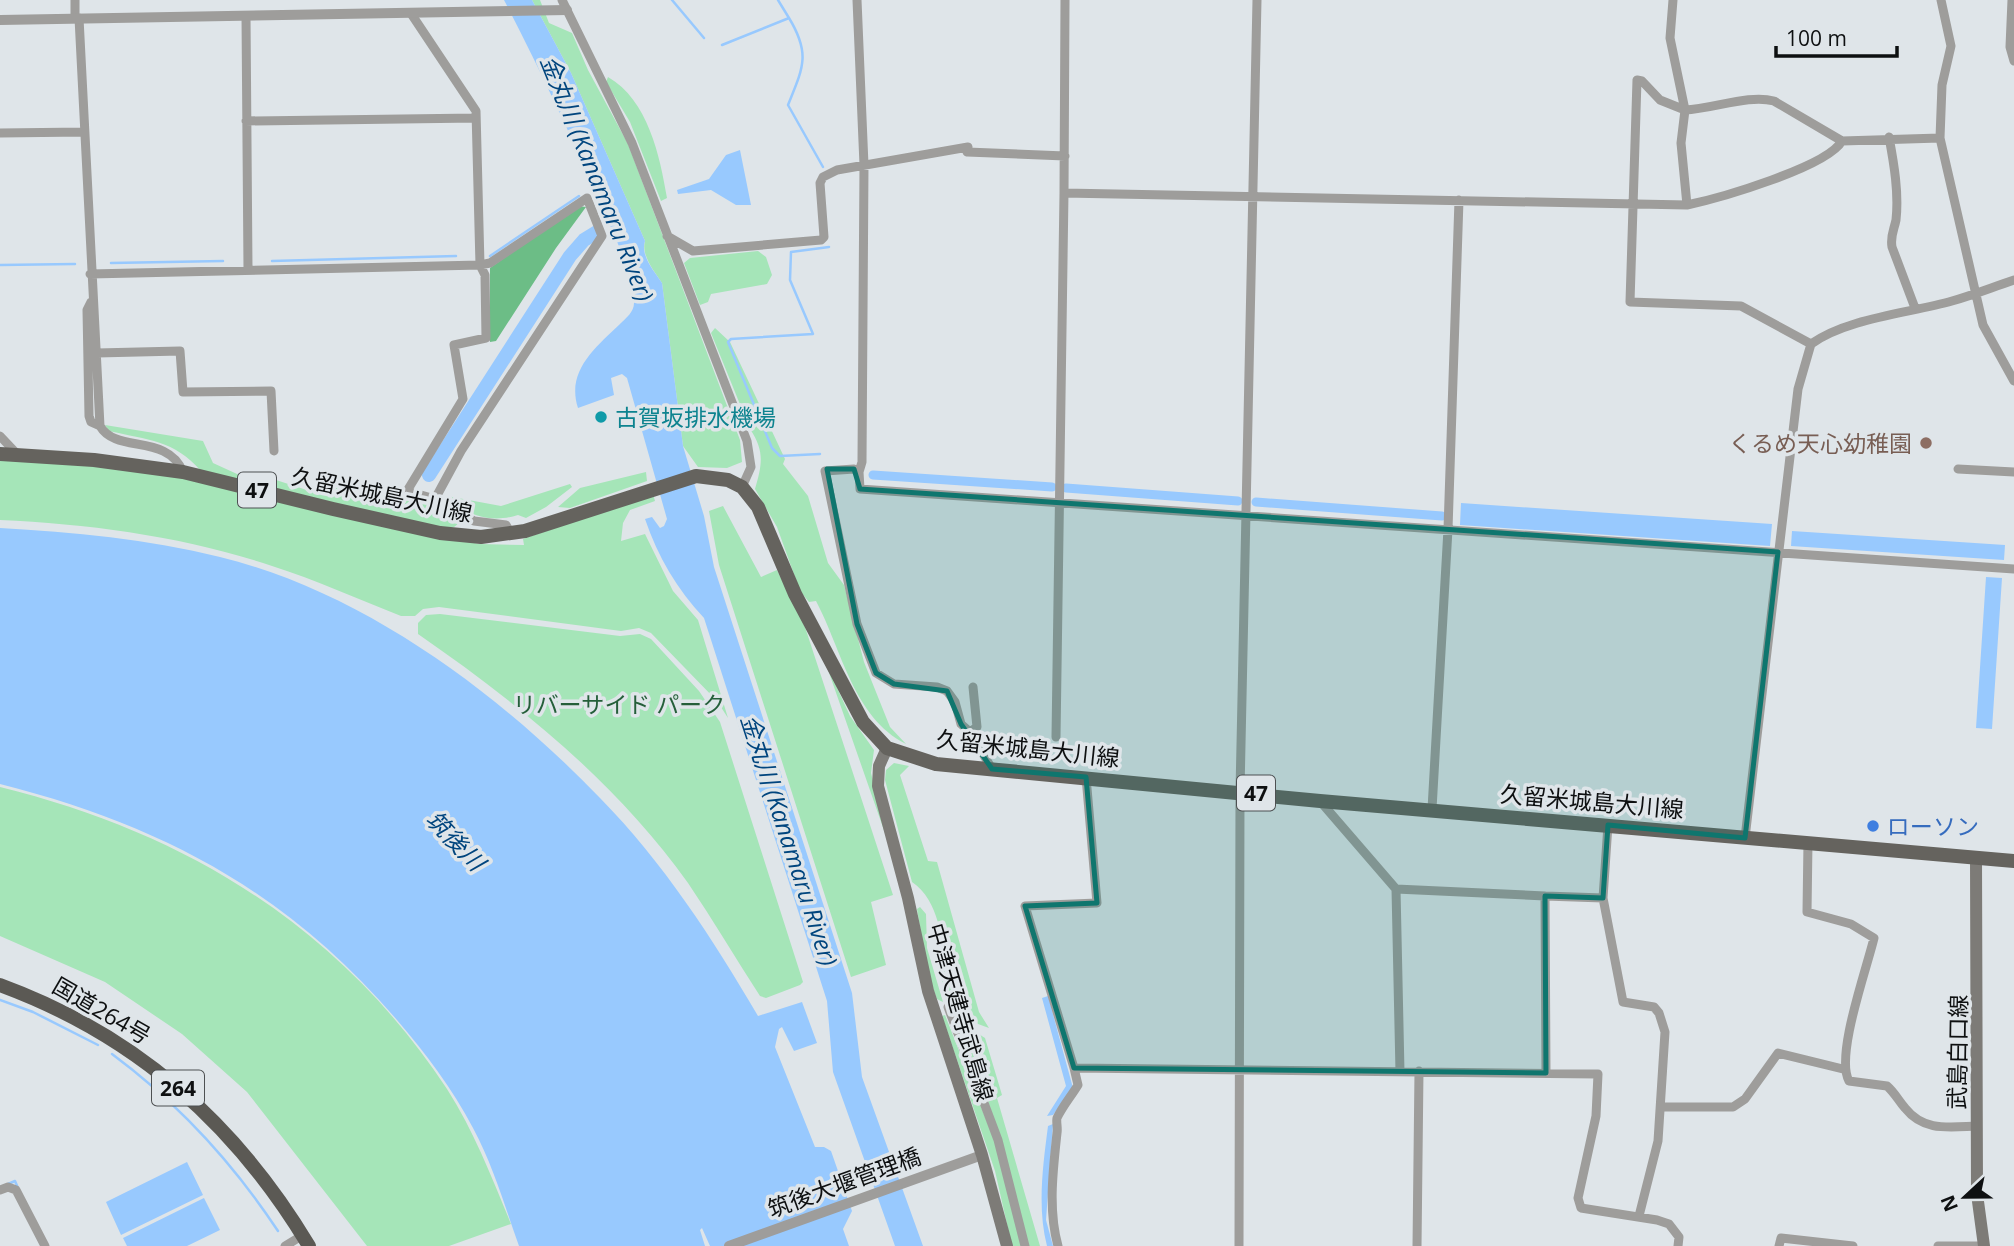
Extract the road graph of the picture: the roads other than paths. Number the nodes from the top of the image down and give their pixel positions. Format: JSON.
{"nodes":[{"id":1,"x":75,"y":0,"type":"edge"},
{"id":2,"x":857,"y":0,"type":"edge"},
{"id":3,"x":1065,"y":0,"type":"edge"},
{"id":4,"x":1257,"y":0,"type":"edge"},
{"id":5,"x":1673,"y":0,"type":"edge"},
{"id":6,"x":1941,"y":0,"type":"edge"},
{"id":7,"x":2012,"y":0,"type":"edge"},
{"id":8,"x":565,"y":5,"type":"edge"},
{"id":9,"x":412,"y":15,"type":"junction"},
{"id":10,"x":246,"y":16,"type":"junction"},
{"id":11,"x":77,"y":18,"type":"junction"},
{"id":12,"x":0,"y":20,"type":"edge"},
{"id":13,"x":2014,"y":61,"type":"edge"},
{"id":14,"x":1685,"y":110,"type":"junction"},
{"id":15,"x":475,"y":118,"type":"junction"},
{"id":16,"x":246,"y":121,"type":"junction"},
{"id":17,"x":84,"y":132,"type":"junction"},
{"id":18,"x":0,"y":133,"type":"edge"},
{"id":19,"x":1889,"y":137,"type":"junction"},
{"id":20,"x":1940,"y":138,"type":"junction"},
{"id":21,"x":1842,"y":141,"type":"junction"},
{"id":22,"x":1065,"y":156,"type":"junction"},
{"id":23,"x":864,"y":165,"type":"junction"},
{"id":24,"x":1064,"y":193,"type":"junction"},
{"id":25,"x":1255,"y":194,"type":"junction"},
{"id":26,"x":1459,"y":200,"type":"junction"},
{"id":27,"x":1632,"y":205,"type":"junction"},
{"id":28,"x":1687,"y":205,"type":"junction"},
{"id":29,"x":667,"y":236,"type":"junction"},
{"id":30,"x":480,"y":265,"type":"junction"},
{"id":31,"x":248,"y":269,"type":"junction"},
{"id":32,"x":90,"y":274,"type":"junction"},
{"id":33,"x":2014,"y":280,"type":"edge"},
{"id":34,"x":1973,"y":293,"type":"junction"},
{"id":35,"x":92,"y":301,"type":"junction"},
{"id":36,"x":1915,"y":308,"type":"junction"},
{"id":37,"x":1811,"y":344,"type":"junction"},
{"id":38,"x":97,"y":353,"type":"junction"},
{"id":39,"x":2014,"y":382,"type":"edge"},
{"id":40,"x":100,"y":426,"type":"junction"},
{"id":41,"x":0,"y":436,"type":"edge"},
{"id":42,"x":274,"y":451,"type":"dead end"},
{"id":43,"x":0,"y":454,"type":"edge"},
{"id":44,"x":18,"y":455,"type":"junction"},
{"id":45,"x":1958,"y":469,"type":"dead end"},
{"id":46,"x":184,"y":472,"type":"junction"},
{"id":47,"x":859,"y":472,"type":"junction"},
{"id":48,"x":2014,"y":472,"type":"edge"},
{"id":49,"x":742,"y":487,"type":"junction"},
{"id":50,"x":435,"y":499,"type":"junction"},
{"id":51,"x":1058,"y":502,"type":"junction"},
{"id":52,"x":1248,"y":515,"type":"junction"},
{"id":53,"x":1448,"y":529,"type":"junction"},
{"id":54,"x":511,"y":534,"type":"junction"},
{"id":55,"x":1778,"y":552,"type":"junction"},
{"id":56,"x":2014,"y":569,"type":"edge"},
{"id":57,"x":973,"y":687,"type":"dead end"},
{"id":58,"x":970,"y":732,"type":"junction"},
{"id":59,"x":1056,"y":737,"type":"dead end"},
{"id":60,"x":887,"y":748,"type":"junction"},
{"id":61,"x":992,"y":769,"type":"junction"},
{"id":62,"x":1086,"y":777,"type":"junction"},
{"id":63,"x":1240,"y":791,"type":"junction"},
{"id":64,"x":1320,"y":801,"type":"junction"},
{"id":65,"x":1432,"y":809,"type":"junction"},
{"id":66,"x":1608,"y":825,"type":"junction"},
{"id":67,"x":1745,"y":838,"type":"junction"},
{"id":68,"x":1808,"y":842,"type":"junction"},
{"id":69,"x":1976,"y":858,"type":"junction"},
{"id":70,"x":2014,"y":861,"type":"edge"},
{"id":71,"x":1396,"y":889,"type":"junction"},
{"id":72,"x":1545,"y":896,"type":"junction"},
{"id":73,"x":1603,"y":898,"type":"junction"},
{"id":74,"x":0,"y":985,"type":"edge"},
{"id":75,"x":948,"y":1007,"type":"dead end"},
{"id":76,"x":1074,"y":1068,"type":"junction"},
{"id":77,"x":1843,"y":1069,"type":"junction"},
{"id":78,"x":1237,"y":1071,"type":"junction"},
{"id":79,"x":1419,"y":1071,"type":"junction"},
{"id":80,"x":1400,"y":1072,"type":"junction"},
{"id":81,"x":1546,"y":1073,"type":"junction"},
{"id":82,"x":1661,"y":1107,"type":"junction"},
{"id":83,"x":1977,"y":1126,"type":"junction"},
{"id":84,"x":978,"y":1157,"type":"junction"},
{"id":85,"x":0,"y":1190,"type":"edge"},
{"id":86,"x":1639,"y":1216,"type":"junction"},
{"id":87,"x":306,"y":1240,"type":"edge"},
{"id":88,"x":45,"y":1246,"type":"edge"},
{"id":89,"x":285,"y":1246,"type":"edge"},
{"id":90,"x":729,"y":1246,"type":"edge"},
{"id":91,"x":1007,"y":1246,"type":"edge"},
{"id":92,"x":1025,"y":1246,"type":"edge"},
{"id":93,"x":1058,"y":1246,"type":"edge"},
{"id":94,"x":1238,"y":1246,"type":"edge"},
{"id":95,"x":1417,"y":1246,"type":"edge"},
{"id":96,"x":1678,"y":1246,"type":"edge"},
{"id":97,"x":1779,"y":1246,"type":"edge"},
{"id":98,"x":1853,"y":1246,"type":"edge"},
{"id":99,"x":1938,"y":1246,"type":"edge"},
{"id":100,"x":1979,"y":1246,"type":"edge"},
{"id":101,"x":1984,"y":1246,"type":"edge"}],
"edges":[{"from":1,"to":11,"type":"street"},
{"from":2,"to":23,"type":"street"},
{"from":3,"to":22,"type":"street"},
{"from":4,"to":25,"type":"street"},
{"from":5,"to":14,"type":"street"},
{"from":6,"to":20,"type":"street"},
{"from":7,"to":13,"type":"street"},
{"from":8,"to":9,"type":"street"},
{"from":8,"to":29,"type":"street"},
{"from":9,"to":10,"type":"street"},
{"from":9,"to":15,"type":"street"},
{"from":10,"to":11,"type":"street"},
{"from":10,"to":16,"type":"street"},
{"from":11,"to":12,"type":"street"},
{"from":11,"to":17,"type":"street"},
{"from":14,"to":21,"type":"street"},
{"from":14,"to":27,"type":"street"},
{"from":14,"to":28,"type":"street"},
{"from":15,"to":16,"type":"street"},
{"from":15,"to":30,"type":"street"},
{"from":16,"to":31,"type":"street"},
{"from":17,"to":18,"type":"street"},
{"from":17,"to":32,"type":"street"},
{"from":19,"to":20,"type":"street"},
{"from":19,"to":21,"type":"street"},
{"from":19,"to":36,"type":"street"},
{"from":20,"to":34,"type":"street"},
{"from":21,"to":28,"type":"street"},
{"from":22,"to":23,"type":"street"},
{"from":22,"to":24,"type":"street"},
{"from":23,"to":29,"type":"street"},
{"from":23,"to":47,"type":"street"},
{"from":24,"to":25,"type":"street"},
{"from":24,"to":51,"type":"street"},
{"from":25,"to":26,"type":"street"},
{"from":25,"to":52,"type":"street"},
{"from":26,"to":27,"type":"street"},
{"from":26,"to":53,"type":"street"},
{"from":27,"to":28,"type":"street"},
{"from":27,"to":37,"type":"street"},
{"from":29,"to":49,"type":"street"},
{"from":30,"to":31,"type":"street"},
{"from":30,"to":50,"type":"street"},
{"from":30,"to":50,"type":"street"},
{"from":31,"to":32,"type":"street"},
{"from":32,"to":35,"type":"street"},
{"from":33,"to":34,"type":"street"},
{"from":34,"to":36,"type":"street"},
{"from":34,"to":39,"type":"street"},
{"from":35,"to":38,"type":"street"},
{"from":35,"to":40,"type":"street"},
{"from":36,"to":37,"type":"street"},
{"from":37,"to":55,"type":"street"},
{"from":38,"to":40,"type":"street"},
{"from":38,"to":42,"type":"street"},
{"from":40,"to":46,"type":"street"},
{"from":41,"to":44,"type":"street"},
{"from":43,"to":44,"type":"main road","name":"久留米城島大川線","number":"47"},
{"from":44,"to":46,"type":"main road","name":"久留米城島大川線","number":"47"},
{"from":45,"to":48,"type":"street"},
{"from":46,"to":54,"type":"main road","name":"久留米城島大川線","number":"47"},
{"from":47,"to":51,"type":"street"},
{"from":47,"to":58,"type":"street"},
{"from":49,"to":54,"type":"main road","name":"久留米城島大川線","number":"47"},
{"from":49,"to":60,"type":"main road","name":"久留米城島大川線","number":"47"},
{"from":50,"to":54,"type":"street"},
{"from":51,"to":52,"type":"street"},
{"from":51,"to":59,"type":"street"},
{"from":52,"to":53,"type":"street"},
{"from":52,"to":63,"type":"street"},
{"from":53,"to":55,"type":"street"},
{"from":53,"to":65,"type":"street"},
{"from":55,"to":56,"type":"street"},
{"from":55,"to":67,"type":"street"},
{"from":57,"to":58,"type":"street"},
{"from":58,"to":61,"type":"street"},
{"from":60,"to":61,"type":"main road","name":"久留米城島大川線","number":"47"},
{"from":60,"to":84,"type":"main road","name":"中津天建寺武島線"},
{"from":61,"to":62,"type":"main road","name":"久留米城島大川線","number":"47"},
{"from":62,"to":63,"type":"main road","name":"久留米城島大川線","number":"47"},
{"from":62,"to":76,"type":"street"},
{"from":63,"to":64,"type":"main road","name":"久留米城島大川線","number":"47"},
{"from":63,"to":78,"type":"street"},
{"from":64,"to":65,"type":"main road","name":"久留米城島大川線","number":"47"},
{"from":64,"to":71,"type":"street"},
{"from":65,"to":66,"type":"main road","name":"久留米城島大川線","number":"47"},
{"from":66,"to":67,"type":"main road","name":"久留米城島大川線","number":"47"},
{"from":66,"to":73,"type":"street"},
{"from":67,"to":68,"type":"main road","name":"久留米城島大川線","number":"47"},
{"from":68,"to":69,"type":"main road","name":"久留米城島大川線","number":"47"},
{"from":68,"to":77,"type":"street"},
{"from":69,"to":70,"type":"main road","name":"久留米城島大川線","number":"47"},
{"from":69,"to":83,"type":"main road","name":"武島白口線"},
{"from":71,"to":72,"type":"street"},
{"from":71,"to":80,"type":"street"},
{"from":72,"to":73,"type":"street"},
{"from":72,"to":81,"type":"street"},
{"from":73,"to":82,"type":"street"},
{"from":74,"to":87,"type":"highway","name":"国道264号","number":"264"},
{"from":75,"to":92,"type":"street"},
{"from":76,"to":78,"type":"street"},
{"from":76,"to":93,"type":"street"},
{"from":77,"to":82,"type":"street"},
{"from":77,"to":83,"type":"street"},
{"from":78,"to":80,"type":"street"},
{"from":78,"to":94,"type":"street"},
{"from":79,"to":80,"type":"street"},
{"from":79,"to":81,"type":"street"},
{"from":79,"to":95,"type":"street"},
{"from":81,"to":86,"type":"street"},
{"from":82,"to":86,"type":"street"},
{"from":83,"to":101,"type":"main road","name":"武島白口線"},
{"from":84,"to":90,"type":"street","name":"筑後大堰管理橋"},
{"from":84,"to":91,"type":"main road","name":"中津天建寺武島線"},
{"from":85,"to":88,"type":"street"},
{"from":86,"to":96,"type":"street"},
{"from":87,"to":89,"type":"street"},
{"from":97,"to":98,"type":"street"},
{"from":99,"to":100,"type":"street"}]}
